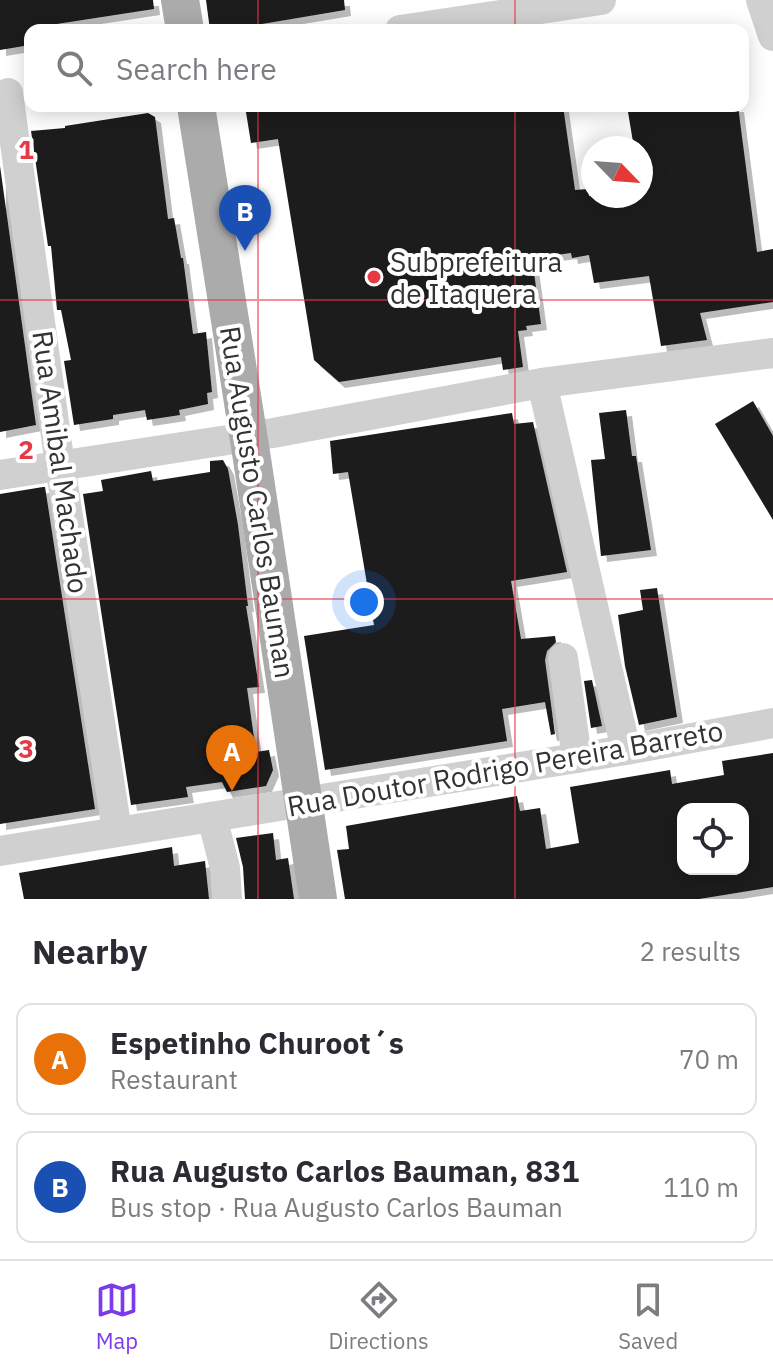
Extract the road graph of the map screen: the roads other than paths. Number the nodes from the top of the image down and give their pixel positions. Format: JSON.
{"nodes":[{"id":1,"x":180,"y":0,"type":"edge"},
{"id":2,"x":601,"y":0,"type":"edge"},
{"id":3,"x":761,"y":0,"type":"edge"},
{"id":4,"x":184,"y":24,"type":"edge"},
{"id":5,"x":440,"y":24,"type":"edge"},
{"id":6,"x":773,"y":36,"type":"edge"},
{"id":7,"x":13,"y":92,"type":"edge"},
{"id":8,"x":197,"y":112,"type":"edge"},
{"id":9,"x":773,"y":353,"type":"edge"},
{"id":10,"x":542,"y":383,"type":"junction"},
{"id":11,"x":249,"y":437,"type":"junction"},
{"id":12,"x":60,"y":465,"type":"junction"},
{"id":13,"x":0,"y":475,"type":"edge"},
{"id":14,"x":563,"y":658,"type":"dead end"},
{"id":15,"x":773,"y":725,"type":"edge"},
{"id":16,"x":626,"y":750,"type":"junction"},
{"id":17,"x":577,"y":758,"type":"junction"},
{"id":18,"x":304,"y":802,"type":"junction"},
{"id":19,"x":212,"y":817,"type":"junction"},
{"id":20,"x":117,"y":831,"type":"junction"},
{"id":21,"x":0,"y":851,"type":"edge"},
{"id":22,"x":227,"y":899,"type":"edge"},
{"id":23,"x":318,"y":899,"type":"edge"}],
"edges":[{"from":1,"to":4,"type":"main road"},
{"from":2,"to":5,"type":"street"},
{"from":3,"to":6,"type":"street"},
{"from":7,"to":12,"type":"street","name":"Rua Amibal Machado"},
{"from":8,"to":11,"type":"main road","name":"Rua Augusto Carlos Bauman"},
{"from":9,"to":10,"type":"street"},
{"from":10,"to":11,"type":"street"},
{"from":10,"to":16,"type":"street"},
{"from":11,"to":12,"type":"street"},
{"from":11,"to":18,"type":"main road","name":"Rua Augusto Carlos Bauman"},
{"from":12,"to":13,"type":"street"},
{"from":12,"to":20,"type":"street","name":"Rua Amibal Machado"},
{"from":14,"to":17,"type":"street"},
{"from":15,"to":16,"type":"street","name":"Rua Doutor Rodrigo Pereira Barreto"},
{"from":16,"to":17,"type":"street","name":"Rua Doutor Rodrigo Pereira Barreto"},
{"from":17,"to":18,"type":"street","name":"Rua Doutor Rodrigo Pereira Barreto"},
{"from":18,"to":19,"type":"street","name":"Rua Doutor Rodrigo Pereira Barreto"},
{"from":18,"to":23,"type":"main road","name":"Rua Augusto Carlos Bauman"},
{"from":19,"to":20,"type":"street","name":"Rua Doutor Rodrigo Pereira Barreto"},
{"from":19,"to":22,"type":"street"},
{"from":20,"to":21,"type":"street","name":"Rua Doutor Rodrigo Pereira Barreto"}]}
